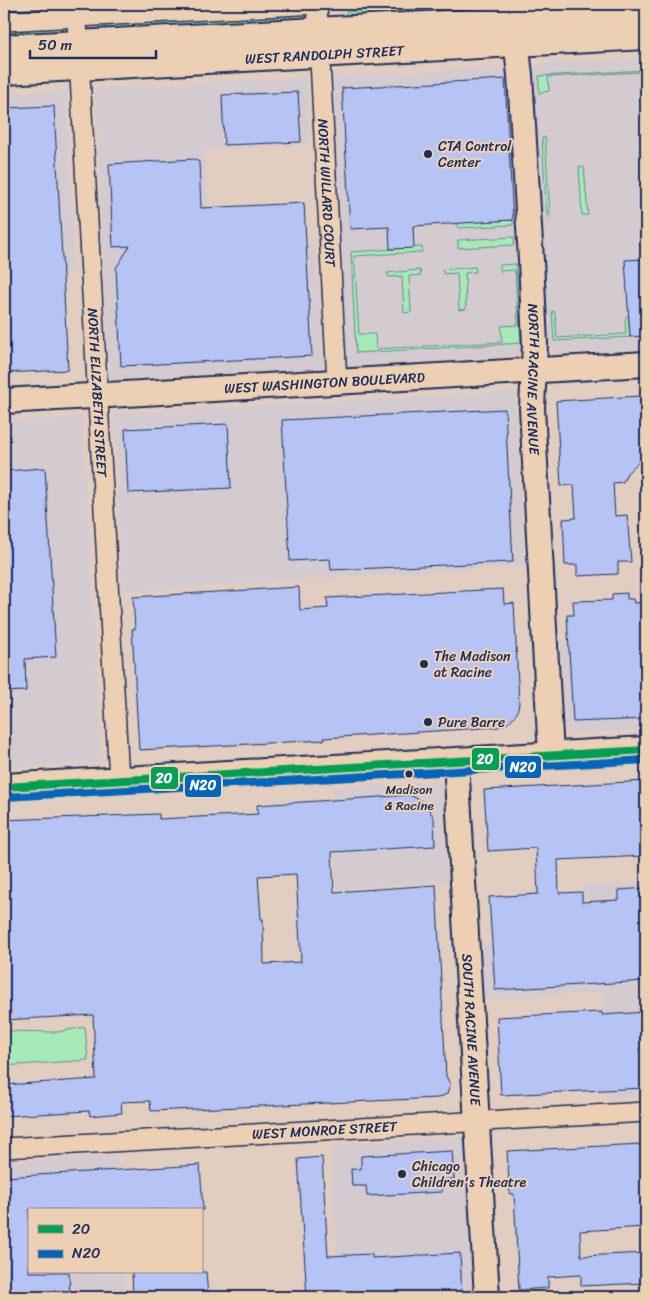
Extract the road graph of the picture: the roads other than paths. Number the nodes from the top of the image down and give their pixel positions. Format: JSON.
{"nodes":[{"id":1,"x":317,"y":4,"type":"edge"},
{"id":2,"x":77,"y":10,"type":"edge"},
{"id":3,"x":646,"y":13,"type":"edge"},
{"id":4,"x":4,"y":21,"type":"edge"},
{"id":5,"x":514,"y":23,"type":"edge"},
{"id":6,"x":646,"y":37,"type":"edge"},
{"id":7,"x":319,"y":44,"type":"junction"},
{"id":8,"x":4,"y":48,"type":"edge"},
{"id":9,"x":80,"y":57,"type":"junction"},
{"id":10,"x":4,"y":72,"type":"edge"},
{"id":11,"x":646,"y":364,"type":"edge"},
{"id":12,"x":534,"y":371,"type":"junction"},
{"id":13,"x":337,"y":382,"type":"junction"},
{"id":14,"x":98,"y":395,"type":"junction"},
{"id":15,"x":4,"y":401,"type":"edge"},
{"id":16,"x":646,"y":750,"type":"edge"},
{"id":17,"x":551,"y":755,"type":"junction"},
{"id":18,"x":456,"y":761,"type":"junction"},
{"id":19,"x":119,"y":780,"type":"junction"},
{"id":20,"x":4,"y":787,"type":"edge"},
{"id":21,"x":646,"y":1112,"type":"edge"},
{"id":22,"x":477,"y":1121,"type":"junction"},
{"id":23,"x":4,"y":1148,"type":"edge"},
{"id":24,"x":487,"y":1297,"type":"edge"}],
"edges":[{"from":1,"to":2,"type":"street"},
{"from":1,"to":7,"type":"street","name":"NORTH WILLARD COURT"},
{"from":2,"to":4,"type":"street"},
{"from":2,"to":9,"type":"street","name":"NORTH ELIZABETH STREET"},
{"from":3,"to":5,"type":"main road","name":"WEST RANDOLPH STREET"},
{"from":5,"to":6,"type":"street","name":"WEST RANDOLPH STREET"},
{"from":5,"to":7,"type":"main road","name":"WEST RANDOLPH STREET"},
{"from":5,"to":12,"type":"street","name":"NORTH RACINE AVENUE"},
{"from":7,"to":9,"type":"main road","name":"WEST RANDOLPH STREET"},
{"from":7,"to":13,"type":"street","name":"NORTH WILLARD COURT"},
{"from":8,"to":9,"type":"main road","name":"WEST RANDOLPH STREET"},
{"from":9,"to":10,"type":"street","name":"WEST RANDOLPH STREET"},
{"from":9,"to":14,"type":"street","name":"NORTH ELIZABETH STREET"},
{"from":11,"to":12,"type":"street","name":"WEST WASHINGTON BOULEVARD"},
{"from":12,"to":13,"type":"street","name":"WEST WASHINGTON BOULEVARD"},
{"from":12,"to":17,"type":"street","name":"NORTH RACINE AVENUE"},
{"from":13,"to":14,"type":"street","name":"WEST WASHINGTON BOULEVARD"},
{"from":14,"to":15,"type":"street","name":"WEST WASHINGTON BOULEVARD"},
{"from":14,"to":19,"type":"street","name":"NORTH ELIZABETH STREET"},
{"from":16,"to":17,"type":"main road"},
{"from":17,"to":18,"type":"main road"},
{"from":18,"to":19,"type":"main road"},
{"from":18,"to":22,"type":"street","name":"SOUTH RACINE AVENUE"},
{"from":19,"to":20,"type":"main road"},
{"from":21,"to":22,"type":"street","name":"WEST MONROE STREET"},
{"from":22,"to":23,"type":"street","name":"WEST MONROE STREET"},
{"from":22,"to":24,"type":"street","name":"SOUTH RACINE AVENUE"}]}
